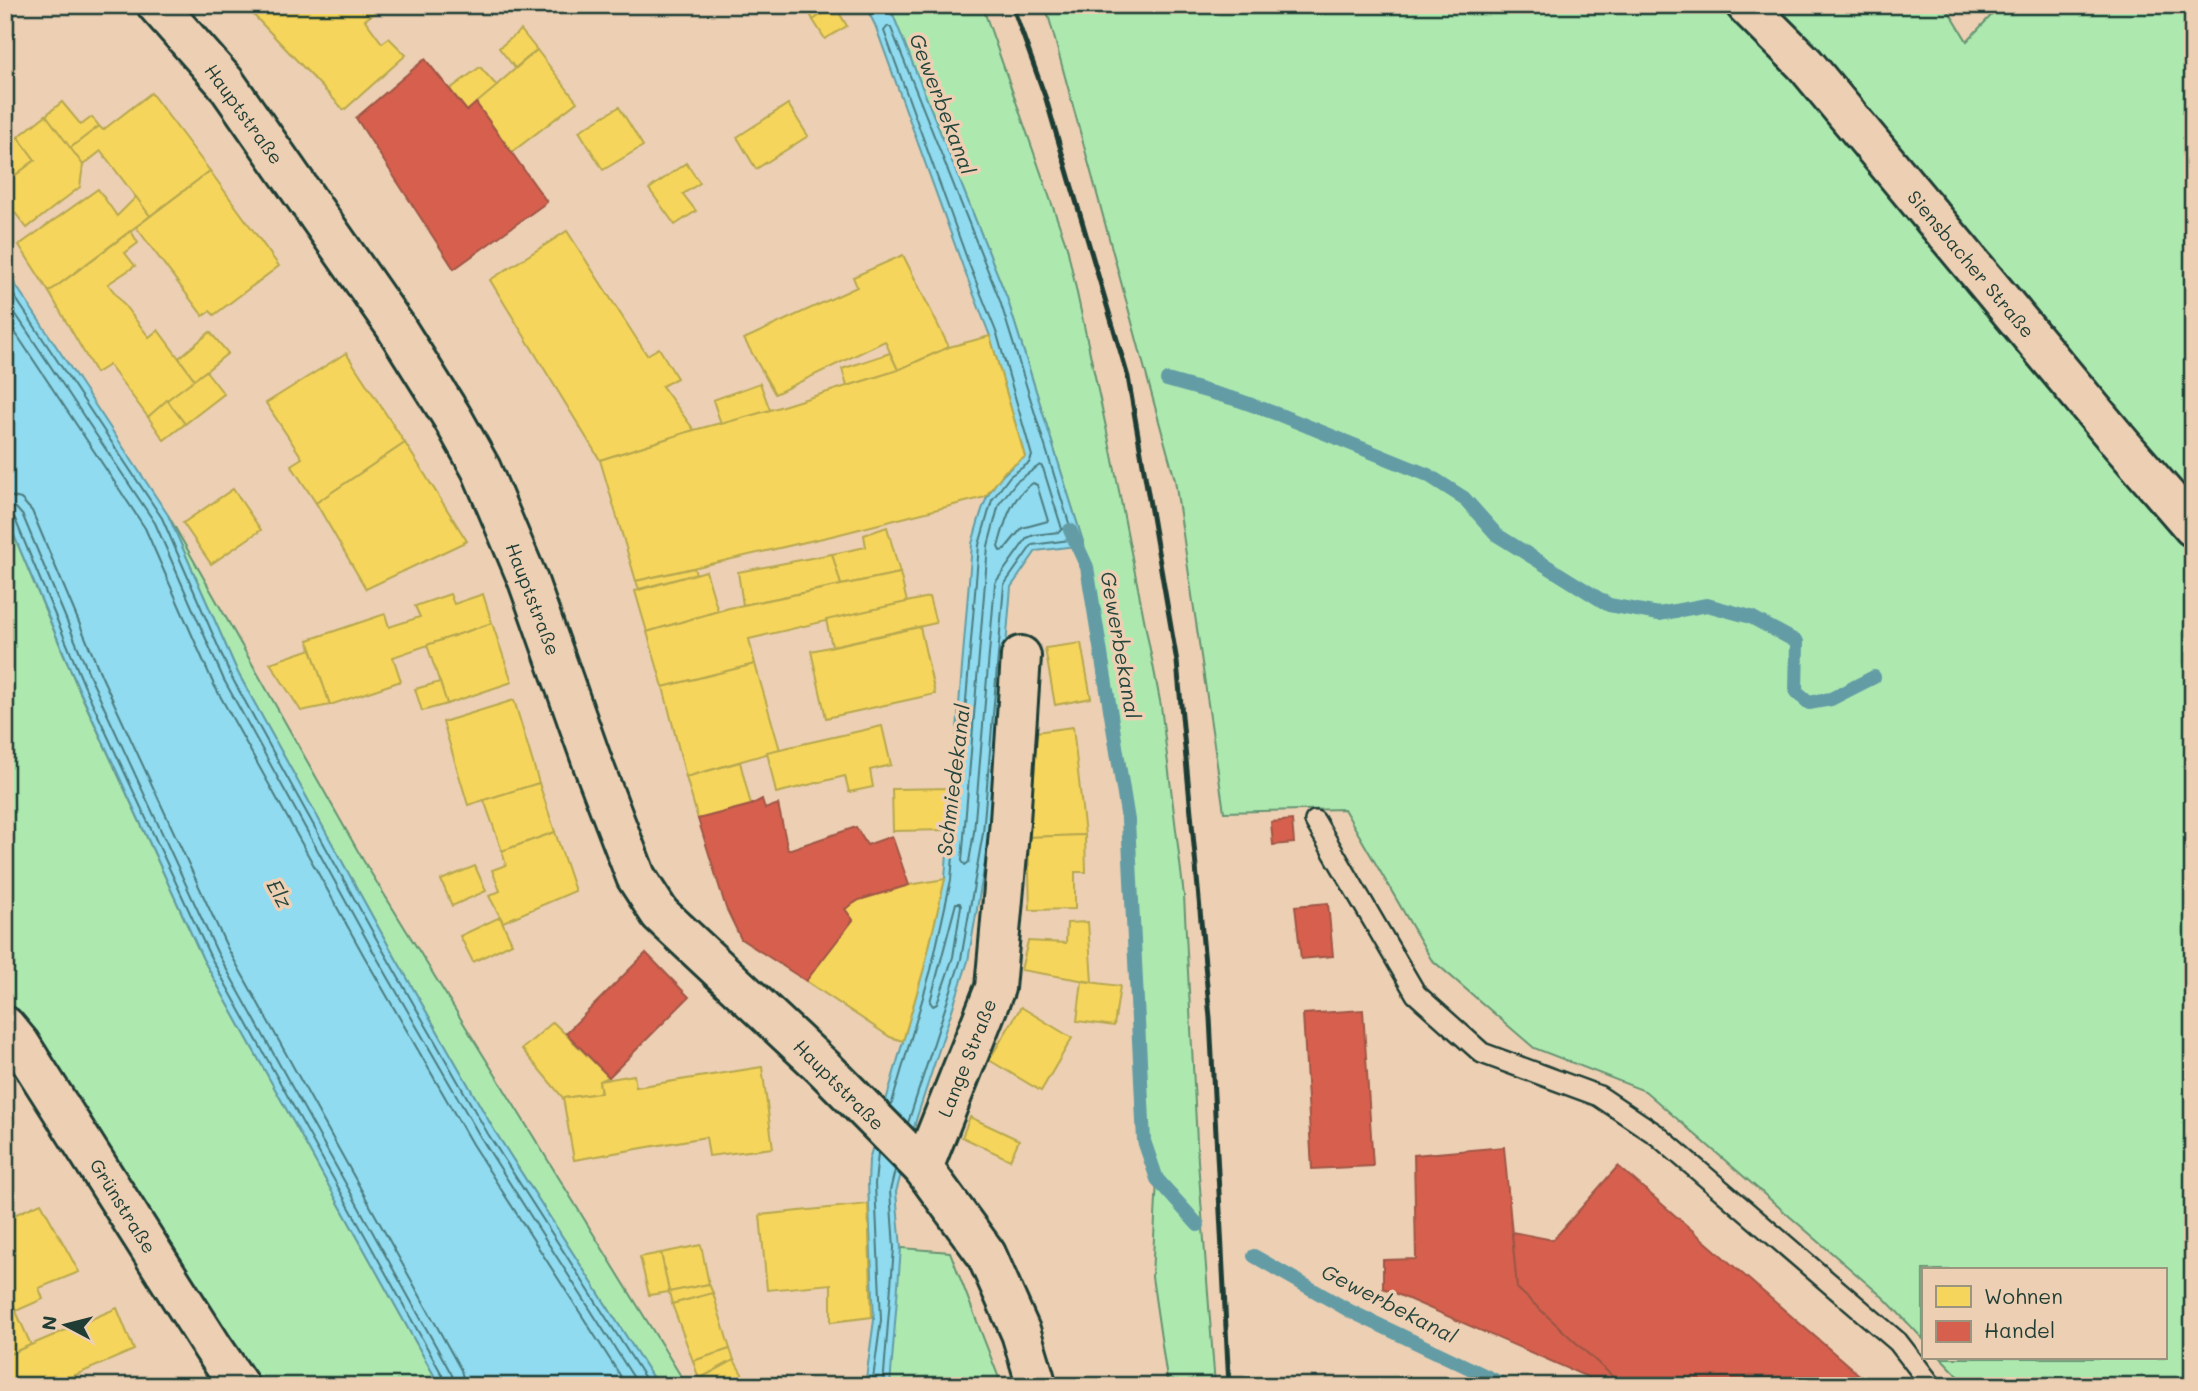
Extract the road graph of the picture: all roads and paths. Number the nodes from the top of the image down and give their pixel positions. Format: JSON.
{"nodes":[{"id":1,"x":157,"y":5,"type":"edge"},
{"id":2,"x":1746,"y":5,"type":"edge"},
{"id":3,"x":2193,"y":527,"type":"edge"},
{"id":4,"x":1021,"y":656,"type":"dead end"},
{"id":5,"x":1315,"y":821,"type":"dead end"},
{"id":6,"x":5,"y":1026,"type":"edge"},
{"id":7,"x":923,"y":1168,"type":"junction"},
{"id":8,"x":239,"y":1386,"type":"edge"},
{"id":9,"x":1037,"y":1386,"type":"edge"},
{"id":10,"x":1932,"y":1386,"type":"edge"}],
"edges":[{"from":1,"to":7,"type":"street","name":"Hauptstraße"},
{"from":2,"to":3,"type":"street","name":"Siensbacher Straße"},
{"from":4,"to":7,"type":"street","name":"Lange Straße"},
{"from":5,"to":10,"type":"lane"},
{"from":6,"to":8,"type":"street","name":"Grünstraße"},
{"from":7,"to":9,"type":"street"}]}
